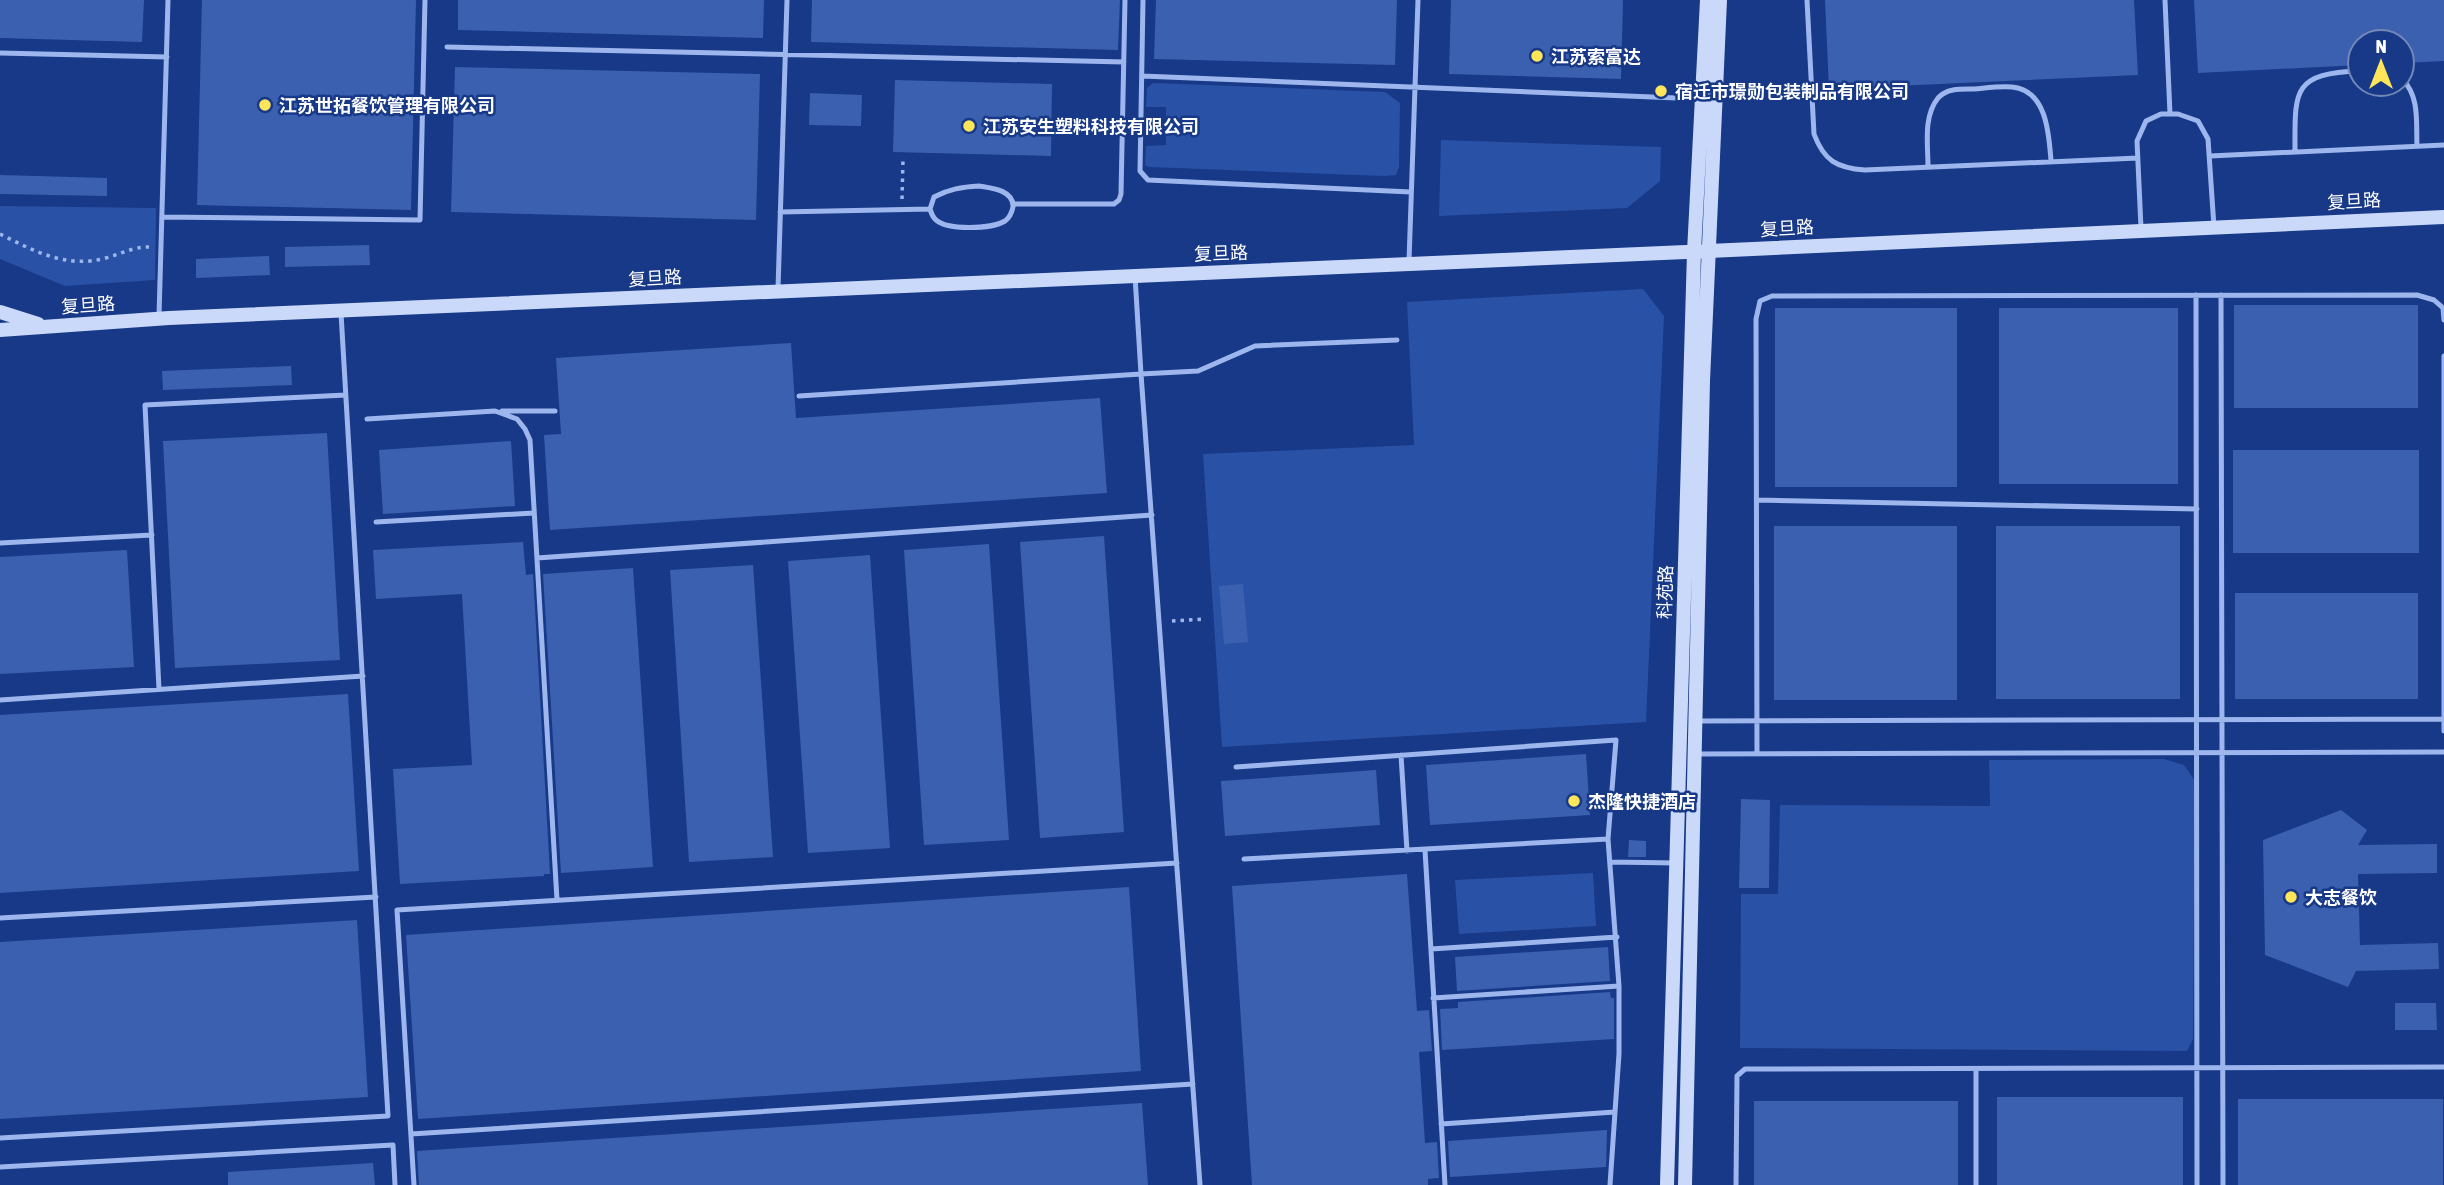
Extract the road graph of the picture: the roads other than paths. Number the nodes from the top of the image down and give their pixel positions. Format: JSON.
{"nodes":[{"id":1,"x":169,"y":0,"type":"edge"},
{"id":2,"x":425,"y":0,"type":"edge"},
{"id":3,"x":787,"y":0,"type":"edge"},
{"id":4,"x":1125,"y":0,"type":"edge"},
{"id":5,"x":1143,"y":0,"type":"edge"},
{"id":6,"x":1418,"y":0,"type":"edge"},
{"id":7,"x":1707,"y":0,"type":"edge"},
{"id":8,"x":1720,"y":0,"type":"edge"},
{"id":9,"x":1807,"y":0,"type":"edge"},
{"id":10,"x":2165,"y":0,"type":"edge"},
{"id":11,"x":447,"y":47,"type":"dead end"},
{"id":12,"x":0,"y":53,"type":"edge"},
{"id":13,"x":785,"y":54,"type":"junction"},
{"id":14,"x":167,"y":57,"type":"junction"},
{"id":15,"x":1124,"y":62,"type":"junction"},
{"id":16,"x":2346,"y":71,"type":"edge"},
{"id":17,"x":1142,"y":75,"type":"junction"},
{"id":18,"x":1415,"y":87,"type":"junction"},
{"id":19,"x":2414,"y":98,"type":"edge"},
{"id":20,"x":1708,"y":100,"type":"junction"},
{"id":21,"x":2170,"y":114,"type":"junction"},
{"id":22,"x":2444,"y":145,"type":"edge"},
{"id":23,"x":2417,"y":146,"type":"junction"},
{"id":24,"x":2295,"y":152,"type":"junction"},
{"id":25,"x":2210,"y":156,"type":"junction"},
{"id":26,"x":2138,"y":158,"type":"junction"},
{"id":27,"x":2051,"y":161,"type":"junction"},
{"id":28,"x":1928,"y":167,"type":"junction"},
{"id":29,"x":1411,"y":192,"type":"junction"},
{"id":30,"x":1014,"y":204,"type":"junction"},
{"id":31,"x":930,"y":209,"type":"junction"},
{"id":32,"x":780,"y":212,"type":"junction"},
{"id":33,"x":2444,"y":216,"type":"edge"},
{"id":34,"x":162,"y":217,"type":"junction"},
{"id":35,"x":2214,"y":227,"type":"junction"},
{"id":36,"x":2141,"y":231,"type":"junction"},
{"id":37,"x":1701,"y":252,"type":"junction"},
{"id":38,"x":1409,"y":265,"type":"junction"},
{"id":39,"x":1135,"y":276,"type":"junction"},
{"id":40,"x":778,"y":292,"type":"junction"},
{"id":41,"x":2196,"y":295,"type":"junction"},
{"id":42,"x":2221,"y":295,"type":"junction"},
{"id":43,"x":341,"y":311,"type":"junction"},
{"id":44,"x":0,"y":312,"type":"edge"},
{"id":45,"x":159,"y":319,"type":"junction"},
{"id":46,"x":2444,"y":320,"type":"edge"},
{"id":47,"x":46,"y":327,"type":"junction"},
{"id":48,"x":0,"y":330,"type":"edge"},
{"id":49,"x":1397,"y":340,"type":"dead end"},
{"id":50,"x":2444,"y":356,"type":"edge"},
{"id":51,"x":1141,"y":374,"type":"junction"},
{"id":52,"x":346,"y":395,"type":"junction"},
{"id":53,"x":799,"y":396,"type":"dead end"},
{"id":54,"x":495,"y":411,"type":"junction"},
{"id":55,"x":555,"y":411,"type":"dead end"},
{"id":56,"x":367,"y":419,"type":"dead end"},
{"id":57,"x":1757,"y":500,"type":"junction"},
{"id":58,"x":2197,"y":509,"type":"junction"},
{"id":59,"x":534,"y":513,"type":"junction"},
{"id":60,"x":1152,"y":515,"type":"junction"},
{"id":61,"x":376,"y":522,"type":"dead end"},
{"id":62,"x":152,"y":535,"type":"junction"},
{"id":63,"x":0,"y":543,"type":"edge"},
{"id":64,"x":537,"y":558,"type":"junction"},
{"id":65,"x":363,"y":676,"type":"junction"},
{"id":66,"x":159,"y":689,"type":"junction"},
{"id":67,"x":0,"y":699,"type":"edge"},
{"id":68,"x":2443,"y":719,"type":"edge"},
{"id":69,"x":1757,"y":720,"type":"junction"},
{"id":70,"x":2198,"y":720,"type":"junction"},
{"id":71,"x":2222,"y":720,"type":"junction"},
{"id":72,"x":1695,"y":721,"type":"junction"},
{"id":73,"x":2444,"y":731,"type":"edge"},
{"id":74,"x":2198,"y":752,"type":"junction"},
{"id":75,"x":2222,"y":752,"type":"junction"},
{"id":76,"x":2444,"y":752,"type":"edge"},
{"id":77,"x":1695,"y":754,"type":"junction"},
{"id":78,"x":1757,"y":754,"type":"junction"},
{"id":79,"x":1401,"y":755,"type":"junction"},
{"id":80,"x":1236,"y":766,"type":"dead end"},
{"id":81,"x":1608,"y":839,"type":"junction"},
{"id":82,"x":1424,"y":850,"type":"junction"},
{"id":83,"x":1407,"y":851,"type":"junction"},
{"id":84,"x":1244,"y":859,"type":"dead end"},
{"id":85,"x":1610,"y":862,"type":"junction"},
{"id":86,"x":1177,"y":863,"type":"junction"},
{"id":87,"x":1676,"y":863,"type":"junction"},
{"id":88,"x":376,"y":897,"type":"junction"},
{"id":89,"x":557,"y":900,"type":"junction"},
{"id":90,"x":0,"y":918,"type":"edge"},
{"id":91,"x":1617,"y":937,"type":"junction"},
{"id":92,"x":1431,"y":949,"type":"junction"},
{"id":93,"x":1619,"y":986,"type":"junction"},
{"id":94,"x":1433,"y":998,"type":"junction"},
{"id":95,"x":2223,"y":1067,"type":"junction"},
{"id":96,"x":2444,"y":1067,"type":"edge"},
{"id":97,"x":2198,"y":1068,"type":"junction"},
{"id":98,"x":1976,"y":1069,"type":"junction"},
{"id":99,"x":1193,"y":1084,"type":"junction"},
{"id":100,"x":1615,"y":1112,"type":"junction"},
{"id":101,"x":1441,"y":1124,"type":"junction"},
{"id":102,"x":411,"y":1134,"type":"junction"},
{"id":103,"x":0,"y":1138,"type":"edge"},
{"id":104,"x":0,"y":1167,"type":"edge"},
{"id":105,"x":395,"y":1185,"type":"edge"},
{"id":106,"x":414,"y":1185,"type":"edge"},
{"id":107,"x":1200,"y":1185,"type":"edge"},
{"id":108,"x":1445,"y":1185,"type":"edge"},
{"id":109,"x":1610,"y":1185,"type":"edge"},
{"id":110,"x":1667,"y":1185,"type":"edge"},
{"id":111,"x":1685,"y":1185,"type":"edge"},
{"id":112,"x":1737,"y":1185,"type":"edge"},
{"id":113,"x":1976,"y":1185,"type":"edge"},
{"id":114,"x":2197,"y":1185,"type":"edge"},
{"id":115,"x":2222,"y":1185,"type":"edge"}],
"edges":[{"from":1,"to":14,"type":"lane"},
{"from":2,"to":34,"type":"lane"},
{"from":3,"to":13,"type":"lane"},
{"from":4,"to":15,"type":"lane"},
{"from":5,"to":17,"type":"lane"},
{"from":6,"to":18,"type":"lane"},
{"from":7,"to":20,"type":"street","name":"科苑路"},
{"from":8,"to":20,"type":"street","name":"科苑路"},
{"from":9,"to":28,"type":"lane"},
{"from":10,"to":21,"type":"lane"},
{"from":11,"to":13,"type":"lane"},
{"from":12,"to":14,"type":"lane"},
{"from":13,"to":15,"type":"lane"},
{"from":13,"to":32,"type":"lane"},
{"from":14,"to":34,"type":"lane"},
{"from":15,"to":30,"type":"lane"},
{"from":16,"to":24,"type":"lane"},
{"from":17,"to":18,"type":"lane"},
{"from":17,"to":29,"type":"lane"},
{"from":18,"to":20,"type":"lane"},
{"from":18,"to":29,"type":"lane"},
{"from":19,"to":23,"type":"lane"},
{"from":20,"to":37,"type":"street","name":"科苑路"},
{"from":21,"to":25,"type":"lane"},
{"from":21,"to":26,"type":"lane"},
{"from":22,"to":23,"type":"lane"},
{"from":23,"to":24,"type":"lane"},
{"from":24,"to":25,"type":"lane"},
{"from":25,"to":35,"type":"lane"},
{"from":26,"to":27,"type":"lane"},
{"from":26,"to":36,"type":"lane"},
{"from":27,"to":28,"type":"lane"},
{"from":27,"to":28,"type":"lane"},
{"from":29,"to":38,"type":"lane"},
{"from":30,"to":31,"type":"lane"},
{"from":30,"to":31,"type":"lane"},
{"from":31,"to":32,"type":"lane"},
{"from":32,"to":40,"type":"lane"},
{"from":33,"to":35,"type":"street","name":"复旦路"},
{"from":34,"to":45,"type":"lane"},
{"from":35,"to":36,"type":"street","name":"复旦路"},
{"from":36,"to":37,"type":"street","name":"复旦路"},
{"from":37,"to":38,"type":"street","name":"复旦路"},
{"from":37,"to":72,"type":"street","name":"科苑路"},
{"from":37,"to":87,"type":"street","name":"科苑路"},
{"from":38,"to":39,"type":"street","name":"复旦路"},
{"from":39,"to":40,"type":"street","name":"复旦路"},
{"from":39,"to":51,"type":"lane"},
{"from":40,"to":43,"type":"street","name":"复旦路"},
{"from":41,"to":42,"type":"lane"},
{"from":41,"to":57,"type":"lane"},
{"from":41,"to":58,"type":"lane"},
{"from":42,"to":46,"type":"lane"},
{"from":42,"to":71,"type":"lane"},
{"from":43,"to":45,"type":"street","name":"复旦路"},
{"from":43,"to":52,"type":"lane"},
{"from":44,"to":47,"type":"street"},
{"from":45,"to":47,"type":"street","name":"复旦路"},
{"from":47,"to":48,"type":"street","name":"复旦路"},
{"from":49,"to":51,"type":"lane"},
{"from":50,"to":68,"type":"lane"},
{"from":51,"to":53,"type":"lane"},
{"from":51,"to":60,"type":"lane"},
{"from":52,"to":62,"type":"lane"},
{"from":52,"to":65,"type":"lane"},
{"from":54,"to":55,"type":"lane"},
{"from":54,"to":56,"type":"lane"},
{"from":54,"to":59,"type":"lane"},
{"from":57,"to":58,"type":"lane"},
{"from":57,"to":69,"type":"lane"},
{"from":58,"to":70,"type":"lane"},
{"from":59,"to":61,"type":"lane"},
{"from":59,"to":64,"type":"lane"},
{"from":60,"to":64,"type":"lane"},
{"from":60,"to":86,"type":"lane"},
{"from":62,"to":63,"type":"lane"},
{"from":62,"to":66,"type":"lane"},
{"from":64,"to":89,"type":"lane"},
{"from":65,"to":66,"type":"lane"},
{"from":65,"to":88,"type":"lane"},
{"from":66,"to":67,"type":"lane"},
{"from":68,"to":71,"type":"lane"},
{"from":68,"to":73,"type":"lane"},
{"from":69,"to":70,"type":"lane"},
{"from":69,"to":72,"type":"lane"},
{"from":69,"to":78,"type":"lane"},
{"from":70,"to":71,"type":"lane"},
{"from":70,"to":74,"type":"lane"},
{"from":71,"to":75,"type":"lane"},
{"from":72,"to":77,"type":"street","name":"科苑路"},
{"from":74,"to":75,"type":"lane"},
{"from":74,"to":78,"type":"lane"},
{"from":74,"to":97,"type":"lane"},
{"from":75,"to":76,"type":"lane"},
{"from":75,"to":95,"type":"lane"},
{"from":77,"to":78,"type":"lane"},
{"from":77,"to":111,"type":"street","name":"科苑路"},
{"from":79,"to":80,"type":"lane"},
{"from":79,"to":81,"type":"lane"},
{"from":79,"to":83,"type":"lane"},
{"from":81,"to":82,"type":"lane"},
{"from":81,"to":85,"type":"lane"},
{"from":82,"to":83,"type":"lane"},
{"from":82,"to":92,"type":"lane"},
{"from":83,"to":84,"type":"lane"},
{"from":85,"to":87,"type":"lane"},
{"from":85,"to":91,"type":"lane"},
{"from":86,"to":89,"type":"lane"},
{"from":86,"to":99,"type":"lane"},
{"from":87,"to":110,"type":"street","name":"科苑路"},
{"from":88,"to":90,"type":"lane"},
{"from":88,"to":103,"type":"lane"},
{"from":89,"to":102,"type":"lane"},
{"from":91,"to":92,"type":"lane"},
{"from":91,"to":93,"type":"lane"},
{"from":92,"to":94,"type":"lane"},
{"from":93,"to":94,"type":"lane"},
{"from":93,"to":100,"type":"lane"},
{"from":94,"to":101,"type":"lane"},
{"from":95,"to":96,"type":"lane"},
{"from":95,"to":97,"type":"lane"},
{"from":95,"to":115,"type":"lane"},
{"from":97,"to":98,"type":"lane"},
{"from":97,"to":114,"type":"lane"},
{"from":98,"to":112,"type":"lane"},
{"from":98,"to":113,"type":"lane"},
{"from":99,"to":102,"type":"lane"},
{"from":99,"to":107,"type":"lane"},
{"from":100,"to":101,"type":"lane"},
{"from":100,"to":109,"type":"lane"},
{"from":101,"to":108,"type":"lane"},
{"from":102,"to":106,"type":"lane"},
{"from":104,"to":105,"type":"lane"}]}
